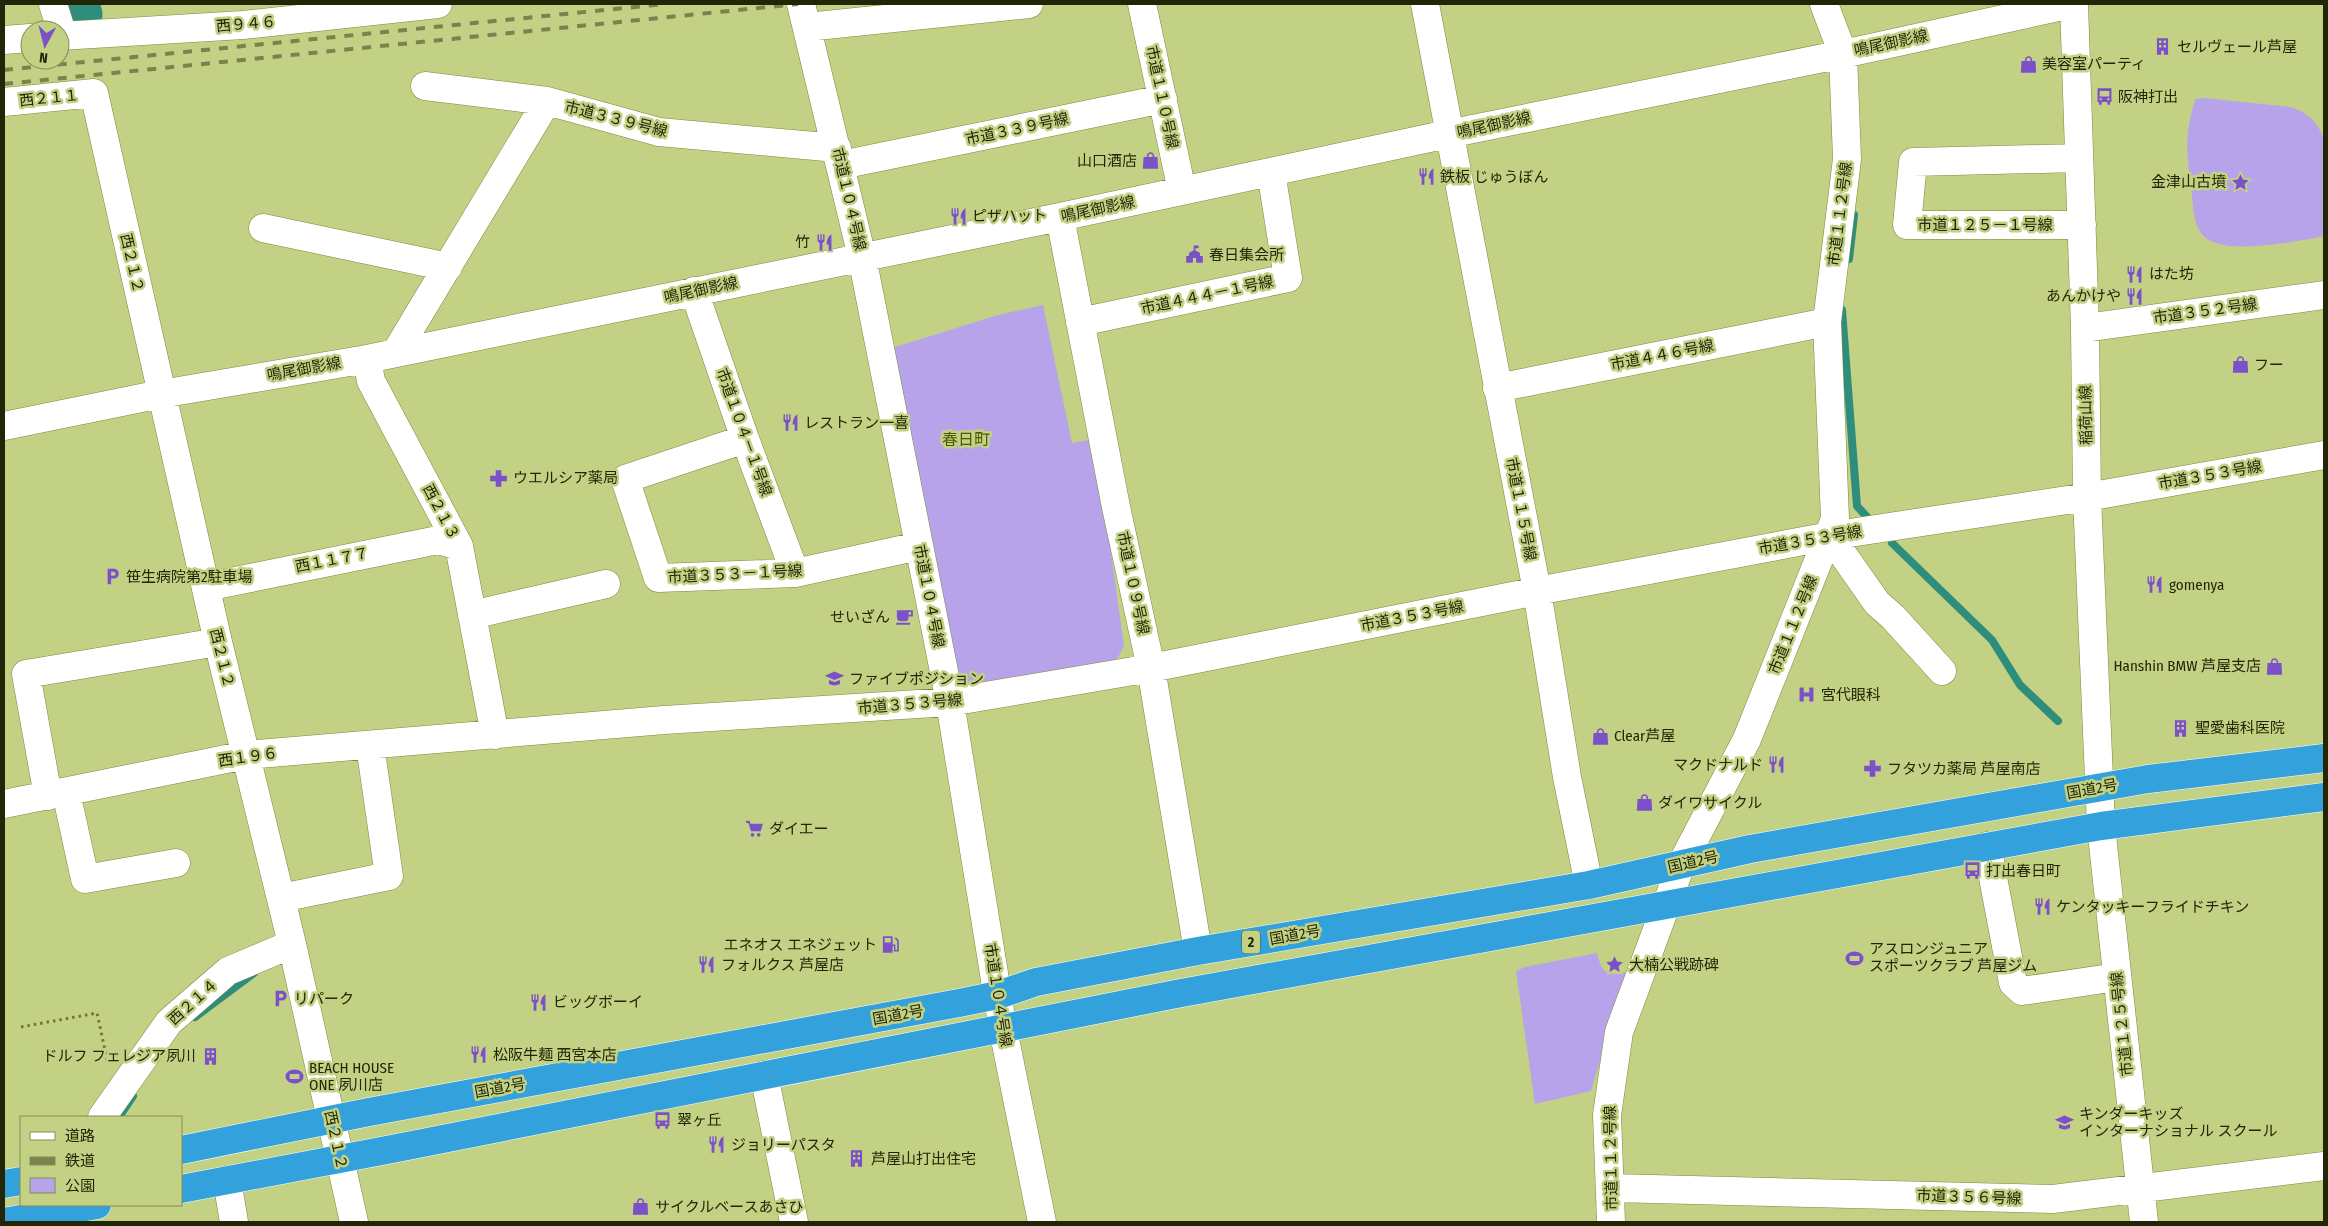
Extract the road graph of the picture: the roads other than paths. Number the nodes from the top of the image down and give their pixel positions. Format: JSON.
{"nodes":[{"id":1,"x":53,"y":4,"type":"edge"},
{"id":2,"x":434,"y":4,"type":"edge"},
{"id":3,"x":1029,"y":4,"type":"edge"},
{"id":4,"x":1142,"y":4,"type":"edge"},
{"id":5,"x":1425,"y":4,"type":"edge"},
{"id":6,"x":1824,"y":4,"type":"edge"},
{"id":7,"x":2073,"y":4,"type":"edge"},
{"id":8,"x":804,"y":16,"type":"edge"},
{"id":9,"x":57,"y":20,"type":"edge"},
{"id":10,"x":70,"y":35,"type":"edge"},
{"id":11,"x":20,"y":39,"type":"edge"},
{"id":12,"x":4,"y":40,"type":"edge"},
{"id":13,"x":1843,"y":54,"type":"junction"},
{"id":14,"x":425,"y":86,"type":"dead end"},
{"id":15,"x":94,"y":93,"type":"joint"},
{"id":16,"x":1163,"y":99,"type":"junction"},
{"id":17,"x":546,"y":100,"type":"junction"},
{"id":18,"x":4,"y":102,"type":"edge"},
{"id":19,"x":1448,"y":134,"type":"junction"},
{"id":20,"x":839,"y":156,"type":"junction"},
{"id":21,"x":2079,"y":158,"type":"junction"},
{"id":22,"x":1271,"y":172,"type":"junction"},
{"id":23,"x":1182,"y":191,"type":"junction"},
{"id":24,"x":1060,"y":217,"type":"junction"},
{"id":25,"x":2082,"y":226,"type":"junction"},
{"id":26,"x":263,"y":228,"type":"dead end"},
{"id":27,"x":862,"y":257,"type":"junction"},
{"id":28,"x":448,"y":267,"type":"junction"},
{"id":29,"x":694,"y":291,"type":"junction"},
{"id":30,"x":2324,"y":294,"type":"edge"},
{"id":31,"x":1080,"y":322,"type":"junction"},
{"id":32,"x":1827,"y":322,"type":"junction"},
{"id":33,"x":2085,"y":328,"type":"junction"},
{"id":34,"x":396,"y":352,"type":"junction"},
{"id":35,"x":367,"y":358,"type":"junction"},
{"id":36,"x":1497,"y":388,"type":"junction"},
{"id":37,"x":161,"y":394,"type":"junction"},
{"id":38,"x":4,"y":426,"type":"edge"},
{"id":39,"x":745,"y":439,"type":"junction"},
{"id":40,"x":2324,"y":455,"type":"edge"},
{"id":41,"x":2087,"y":497,"type":"junction"},
{"id":42,"x":1830,"y":536,"type":"junction"},
{"id":43,"x":459,"y":546,"type":"junction"},
{"id":44,"x":919,"y":546,"type":"junction"},
{"id":45,"x":795,"y":573,"type":"junction"},
{"id":46,"x":606,"y":584,"type":"dead end"},
{"id":47,"x":206,"y":587,"type":"junction"},
{"id":48,"x":1537,"y":591,"type":"junction"},
{"id":49,"x":472,"y":615,"type":"junction"},
{"id":50,"x":218,"y":642,"type":"junction"},
{"id":51,"x":1151,"y":668,"type":"junction"},
{"id":52,"x":1942,"y":671,"type":"dead end"},
{"id":53,"x":950,"y":702,"type":"junction"},
{"id":54,"x":495,"y":735,"type":"junction"},
{"id":55,"x":370,"y":745,"type":"junction"},
{"id":56,"x":246,"y":755,"type":"junction"},
{"id":57,"x":2324,"y":758,"type":"edge"},
{"id":58,"x":2099,"y":787,"type":"junction"},
{"id":59,"x":57,"y":794,"type":"junction"},
{"id":60,"x":2324,"y":798,"type":"edge"},
{"id":61,"x":4,"y":804,"type":"edge"},
{"id":62,"x":2101,"y":826,"type":"junction"},
{"id":63,"x":1987,"y":846,"type":"junction"},
{"id":64,"x":176,"y":863,"type":"dead end"},
{"id":65,"x":1681,"y":865,"type":"junction"},
{"id":66,"x":1589,"y":885,"type":"junction"},
{"id":67,"x":281,"y":898,"type":"junction"},
{"id":68,"x":1665,"y":906,"type":"junction"},
{"id":69,"x":292,"y":944,"type":"junction"},
{"id":70,"x":1198,"y":951,"type":"junction"},
{"id":71,"x":2117,"y":977,"type":"junction"},
{"id":72,"x":998,"y":995,"type":"junction"},
{"id":73,"x":1003,"y":1029,"type":"junction"},
{"id":74,"x":764,"y":1076,"type":"junction"},
{"id":75,"x":109,"y":1108,"type":"edge"},
{"id":76,"x":331,"y":1120,"type":"junction"},
{"id":77,"x":182,"y":1150,"type":"edge"},
{"id":78,"x":340,"y":1159,"type":"junction"},
{"id":79,"x":2324,"y":1166,"type":"edge"},
{"id":80,"x":227,"y":1180,"type":"junction"},
{"id":81,"x":20,"y":1181,"type":"edge"},
{"id":82,"x":4,"y":1184,"type":"edge"},
{"id":83,"x":1612,"y":1188,"type":"junction"},
{"id":84,"x":182,"y":1189,"type":"edge"},
{"id":85,"x":2140,"y":1190,"type":"junction"},
{"id":86,"x":93,"y":1206,"type":"edge"},
{"id":87,"x":45,"y":1218,"type":"edge"},
{"id":88,"x":4,"y":1222,"type":"edge"},
{"id":89,"x":234,"y":1222,"type":"edge"},
{"id":90,"x":354,"y":1222,"type":"edge"},
{"id":91,"x":794,"y":1222,"type":"edge"},
{"id":92,"x":1042,"y":1222,"type":"edge"},
{"id":93,"x":1611,"y":1222,"type":"edge"},
{"id":94,"x":2144,"y":1222,"type":"edge"}],
"edges":[{"from":1,"to":9,"type":"street"},
{"from":2,"to":10,"type":"street","name":"西９４６"},
{"from":3,"to":8,"type":"street"},
{"from":4,"to":16,"type":"street","name":"市道１１０号線"},
{"from":5,"to":19,"type":"street","name":"市道１１５号線"},
{"from":6,"to":13,"type":"street","name":"市道１１２号線"},
{"from":7,"to":13,"type":"street","name":"鳴尾御影線"},
{"from":7,"to":21,"type":"street","name":"稲荷山線"},
{"from":8,"to":20,"type":"street","name":"市道１０４号線"},
{"from":11,"to":12,"type":"street"},
{"from":13,"to":19,"type":"street","name":"鳴尾御影線"},
{"from":13,"to":32,"type":"street","name":"市道１１２号線"},
{"from":14,"to":17,"type":"street","name":"市道３３９号線"},
{"from":15,"to":18,"type":"street","name":"西２１１"},
{"from":15,"to":37,"type":"street","name":"西２１２"},
{"from":16,"to":20,"type":"street","name":"市道３３９号線"},
{"from":16,"to":23,"type":"street","name":"市道１１０号線"},
{"from":17,"to":20,"type":"street","name":"市道３３９号線"},
{"from":17,"to":28,"type":"street"},
{"from":19,"to":22,"type":"street","name":"鳴尾御影線"},
{"from":19,"to":36,"type":"street","name":"市道１１５号線"},
{"from":20,"to":27,"type":"street","name":"市道１０４号線"},
{"from":21,"to":25,"type":"street","name":"稲荷山線"},
{"from":21,"to":25,"type":"street","name":"市道１２５－１号線"},
{"from":22,"to":23,"type":"street","name":"鳴尾御影線"},
{"from":22,"to":31,"type":"street","name":"市道４４４－１号線"},
{"from":23,"to":24,"type":"street","name":"鳴尾御影線"},
{"from":24,"to":27,"type":"street","name":"鳴尾御影線"},
{"from":24,"to":31,"type":"street","name":"市道１０９号線"},
{"from":25,"to":33,"type":"street","name":"稲荷山線"},
{"from":26,"to":28,"type":"street"},
{"from":27,"to":29,"type":"street","name":"鳴尾御影線"},
{"from":27,"to":44,"type":"street","name":"市道１０４号線"},
{"from":28,"to":34,"type":"street"},
{"from":29,"to":34,"type":"street","name":"鳴尾御影線"},
{"from":29,"to":39,"type":"street","name":"市道１０４－１号線"},
{"from":30,"to":33,"type":"street","name":"市道３５２号線"},
{"from":31,"to":51,"type":"street","name":"市道１０９号線"},
{"from":32,"to":36,"type":"street","name":"市道４４６号線"},
{"from":32,"to":42,"type":"street","name":"市道１１２号線"},
{"from":33,"to":41,"type":"street","name":"稲荷山線"},
{"from":34,"to":35,"type":"street","name":"鳴尾御影線"},
{"from":35,"to":37,"type":"street","name":"鳴尾御影線"},
{"from":35,"to":43,"type":"street","name":"西２１３"},
{"from":36,"to":48,"type":"street","name":"市道１１５号線"},
{"from":37,"to":38,"type":"street","name":"鳴尾御影線"},
{"from":37,"to":47,"type":"street","name":"西２１２"},
{"from":39,"to":45,"type":"street","name":"市道１０４－１号線"},
{"from":39,"to":45,"type":"street","name":"市道３５３－１号線"},
{"from":40,"to":41,"type":"street","name":"市道３５３号線"},
{"from":41,"to":42,"type":"street","name":"市道３５３号線"},
{"from":41,"to":58,"type":"street","name":"稲荷山線"},
{"from":42,"to":48,"type":"street","name":"市道３５３号線"},
{"from":42,"to":52,"type":"street"},
{"from":42,"to":65,"type":"street","name":"市道１１２号線"},
{"from":43,"to":47,"type":"street","name":"西１１７７"},
{"from":43,"to":49,"type":"street","name":"西２１３"},
{"from":44,"to":45,"type":"street","name":"市道３５３－１号線"},
{"from":44,"to":53,"type":"street","name":"市道１０４号線"},
{"from":46,"to":49,"type":"street"},
{"from":47,"to":50,"type":"street","name":"西２１２"},
{"from":48,"to":51,"type":"street","name":"市道３５３号線"},
{"from":48,"to":66,"type":"street","name":"市道１１５号線"},
{"from":49,"to":54,"type":"street","name":"西２１３"},
{"from":50,"to":56,"type":"street","name":"西２１２"},
{"from":50,"to":59,"type":"street"},
{"from":51,"to":53,"type":"street","name":"市道３５３号線"},
{"from":51,"to":70,"type":"street","name":"市道１０９号線"},
{"from":53,"to":54,"type":"street","name":"市道３５３号線"},
{"from":53,"to":72,"type":"street","name":"市道１０４号線"},
{"from":54,"to":55,"type":"street","name":"西１９６"},
{"from":55,"to":56,"type":"street","name":"西１９６"},
{"from":55,"to":67,"type":"street"},
{"from":56,"to":59,"type":"street","name":"西１９６"},
{"from":56,"to":67,"type":"street","name":"西２１２"},
{"from":57,"to":58,"type":"highway","name":"国道2号","number":"2"},
{"from":58,"to":62,"type":"street","name":"稲荷山線"},
{"from":58,"to":65,"type":"highway","name":"国道2号","number":"2"},
{"from":59,"to":61,"type":"street","name":"西１９６"},
{"from":59,"to":64,"type":"street"},
{"from":60,"to":62,"type":"highway"},
{"from":62,"to":63,"type":"highway"},
{"from":62,"to":71,"type":"street","name":"市道１２５号線"},
{"from":63,"to":68,"type":"highway"},
{"from":63,"to":71,"type":"street"},
{"from":65,"to":66,"type":"highway","name":"国道2号","number":"2"},
{"from":65,"to":68,"type":"street","name":"市道１１２号線"},
{"from":66,"to":70,"type":"highway","name":"国道2号","number":"2"},
{"from":67,"to":69,"type":"street","name":"西２１２"},
{"from":68,"to":73,"type":"highway"},
{"from":68,"to":83,"type":"street","name":"市道１１２号線"},
{"from":69,"to":75,"type":"street","name":"西２１４"},
{"from":69,"to":76,"type":"street","name":"西２１２"},
{"from":70,"to":72,"type":"highway","name":"国道2号","number":"2"},
{"from":71,"to":85,"type":"street","name":"市道１２５号線"},
{"from":72,"to":73,"type":"street","name":"市道１０４号線"},
{"from":72,"to":76,"type":"highway","name":"国道2号","number":"2"},
{"from":73,"to":74,"type":"highway"},
{"from":73,"to":92,"type":"street","name":"市道１０４号線"},
{"from":74,"to":78,"type":"highway"},
{"from":74,"to":91,"type":"street"},
{"from":76,"to":77,"type":"highway","name":"国道2号","number":"2"},
{"from":76,"to":78,"type":"street","name":"西２１２"},
{"from":78,"to":80,"type":"highway"},
{"from":78,"to":90,"type":"street","name":"西２１２"},
{"from":79,"to":85,"type":"street","name":"市道３５６号線"},
{"from":80,"to":84,"type":"highway"},
{"from":80,"to":89,"type":"street"},
{"from":81,"to":82,"type":"highway"},
{"from":83,"to":85,"type":"street","name":"市道３５６号線"},
{"from":83,"to":93,"type":"street","name":"市道１１２号線"},
{"from":85,"to":94,"type":"street","name":"市道１２５号線"},
{"from":86,"to":87,"type":"highway"},
{"from":87,"to":88,"type":"highway"}]}
